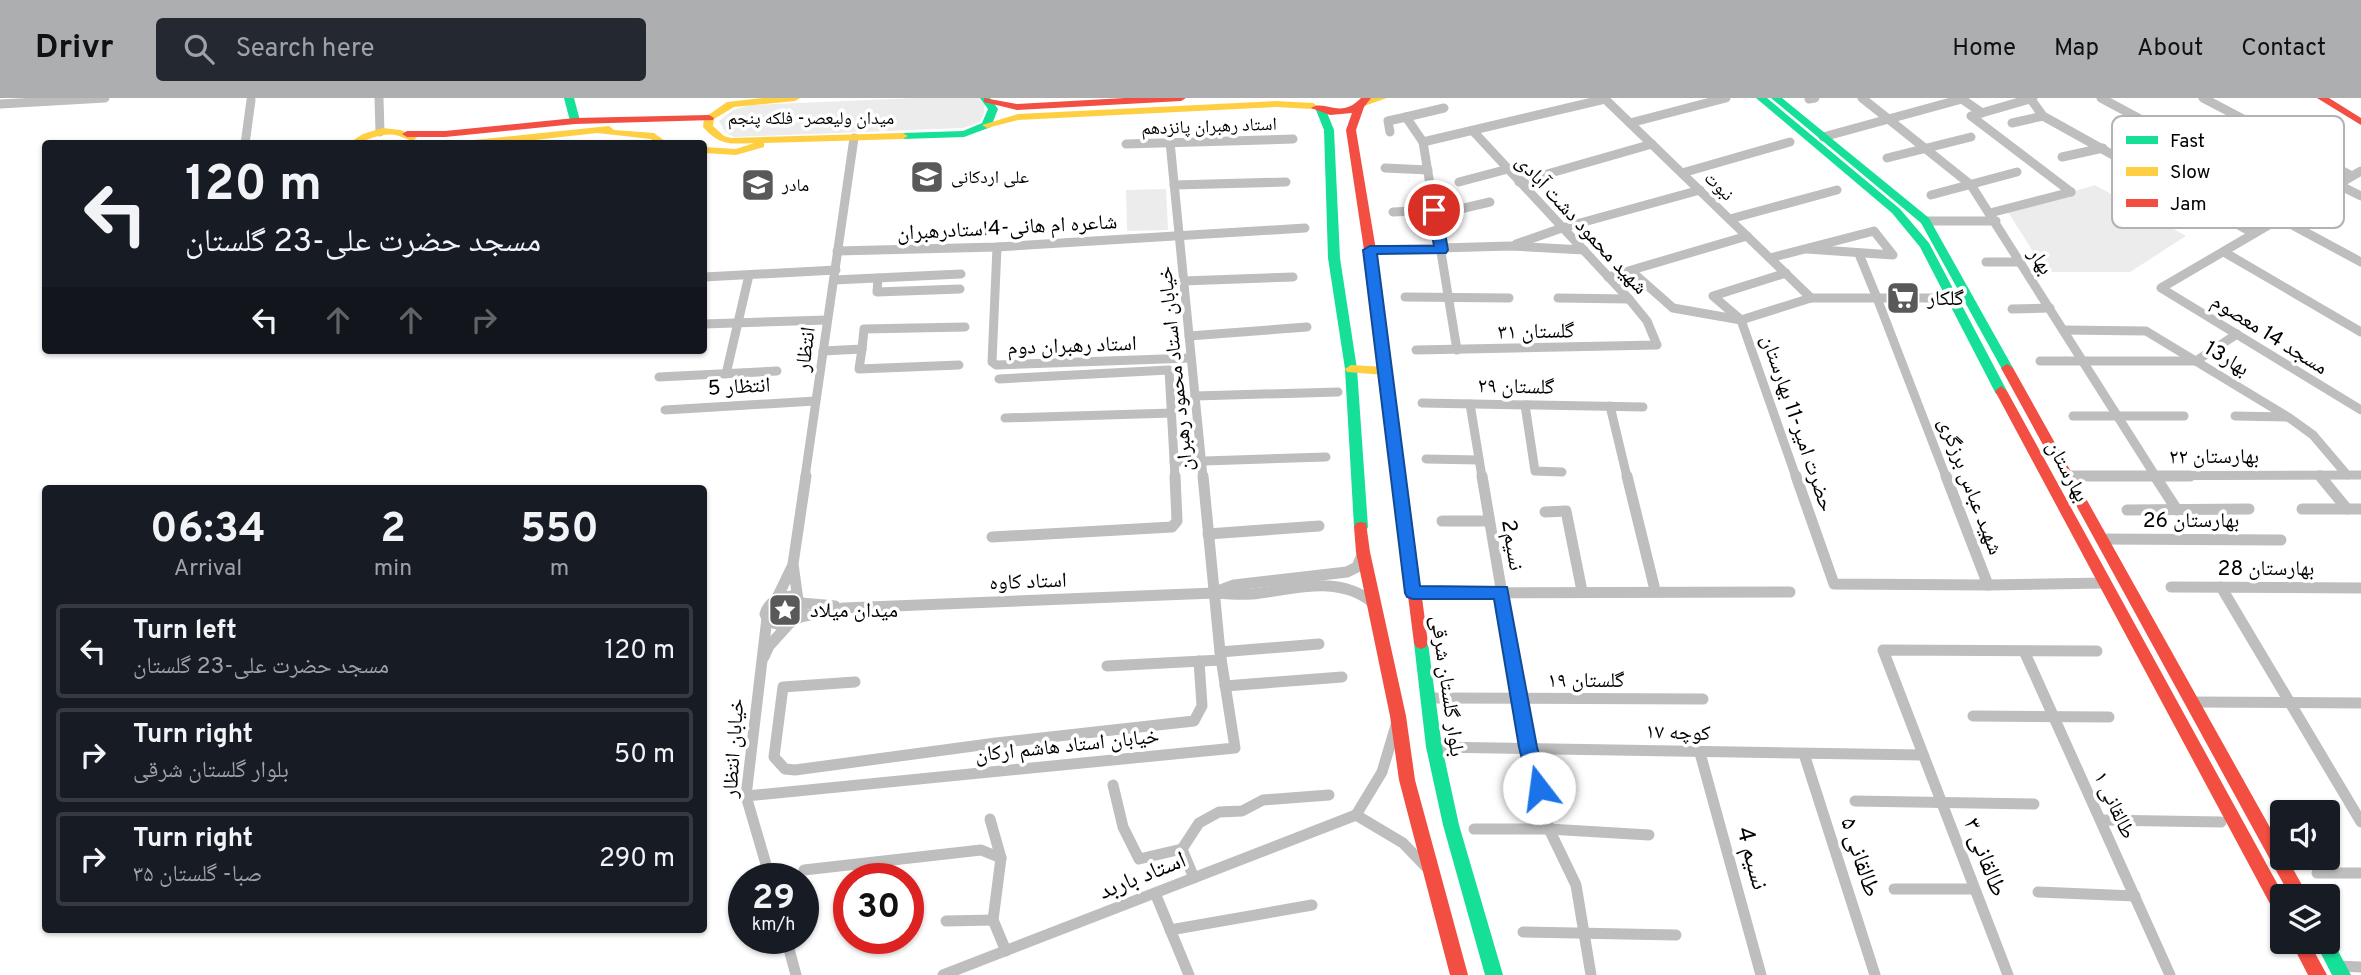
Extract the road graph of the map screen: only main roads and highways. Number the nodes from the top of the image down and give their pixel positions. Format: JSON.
{"nodes":[{"id":1,"x":569,"y":98,"type":"edge"},
{"id":2,"x":778,"y":98,"type":"edge"},
{"id":3,"x":795,"y":98,"type":"edge"},
{"id":4,"x":1181,"y":98,"type":"edge"},
{"id":5,"x":1382,"y":98,"type":"edge"},
{"id":6,"x":1761,"y":98,"type":"edge"},
{"id":7,"x":1776,"y":98,"type":"edge"},
{"id":8,"x":2322,"y":98,"type":"edge"},
{"id":9,"x":987,"y":99,"type":"edge"},
{"id":10,"x":1363,"y":103,"type":"edge"},
{"id":11,"x":1313,"y":105,"type":"edge"},
{"id":12,"x":709,"y":122,"type":"junction"},
{"id":13,"x":2361,"y":122,"type":"edge"},
{"id":14,"x":987,"y":125,"type":"junction"},
{"id":15,"x":579,"y":126,"type":"junction"},
{"id":16,"x":1329,"y":130,"type":"junction"},
{"id":17,"x":1351,"y":130,"type":"junction"},
{"id":18,"x":444,"y":134,"type":"junction"},
{"id":19,"x":1817,"y":138,"type":"junction"},
{"id":20,"x":410,"y":139,"type":"edge"},
{"id":21,"x":361,"y":140,"type":"edge"},
{"id":22,"x":434,"y":140,"type":"edge"},
{"id":23,"x":490,"y":140,"type":"edge"},
{"id":24,"x":659,"y":140,"type":"edge"},
{"id":25,"x":777,"y":140,"type":"junction"},
{"id":26,"x":707,"y":150,"type":"edge"},
{"id":27,"x":1953,"y":298,"type":"junction"},
{"id":28,"x":1968,"y":299,"type":"junction"},
{"id":29,"x":1351,"y":369,"type":"junction"},
{"id":30,"x":1384,"y":371,"type":"junction"},
{"id":31,"x":2046,"y":476,"type":"junction"},
{"id":32,"x":2067,"y":476,"type":"junction"},
{"id":33,"x":2169,"y":702,"type":"junction"},
{"id":34,"x":2193,"y":702,"type":"junction"},
{"id":35,"x":2292,"y":884,"type":"edge"},
{"id":36,"x":2270,"y":887,"type":"edge"},
{"id":37,"x":2307,"y":954,"type":"edge"},
{"id":38,"x":2331,"y":954,"type":"edge"},
{"id":39,"x":2340,"y":970,"type":"edge"},
{"id":40,"x":1459,"y":975,"type":"edge"},
{"id":41,"x":1494,"y":975,"type":"edge"},
{"id":42,"x":2318,"y":975,"type":"edge"}],
"edges":[{"from":1,"to":15,"type":"main road"},
{"from":2,"to":3,"type":"main road","name":"میدان ولیعصر- فلکه پنجم"},
{"from":2,"to":12,"type":"main road","name":"میدان ولیعصر- فلکه پنجم"},
{"from":4,"to":9,"type":"main road"},
{"from":5,"to":10,"type":"main road","name":"میدان ولیعصر- فلکه پنجم"},
{"from":6,"to":19,"type":"main road","name":"بهارستان"},
{"from":7,"to":19,"type":"main road","name":"بهارستان"},
{"from":8,"to":13,"type":"main road"},
{"from":9,"to":14,"type":"main road"},
{"from":10,"to":11,"type":"main road","name":"میدان ولیعصر- فلکه پنجم"},
{"from":10,"to":17,"type":"main road","name":"بلوار گلستان شرقی"},
{"from":11,"to":14,"type":"main road","name":"میدان ولیعصر- فلکه پنجم"},
{"from":11,"to":16,"type":"main road"},
{"from":12,"to":15,"type":"main road"},
{"from":12,"to":25,"type":"main road","name":"میدان ولیعصر- فلکه پنجم"},
{"from":14,"to":25,"type":"main road","name":"میدان ولیعصر- فلکه پنجم"},
{"from":15,"to":18,"type":"main road"},
{"from":15,"to":23,"type":"main road"},
{"from":15,"to":24,"type":"main road"},
{"from":16,"to":17,"type":"main road"},
{"from":16,"to":29,"type":"main road"},
{"from":17,"to":30,"type":"main road","name":"بلوار گلستان شرقی"},
{"from":18,"to":20,"type":"main road"},
{"from":18,"to":22,"type":"main road"},
{"from":19,"to":27,"type":"main road","name":"بهارستان"},
{"from":19,"to":28,"type":"main road","name":"بهارستان"},
{"from":20,"to":21,"type":"main road"},
{"from":25,"to":26,"type":"main road"},
{"from":27,"to":28,"type":"main road"},
{"from":27,"to":31,"type":"main road","name":"بهارستان"},
{"from":28,"to":32,"type":"main road","name":"بهارستان"},
{"from":29,"to":30,"type":"main road"},
{"from":29,"to":40,"type":"main road"},
{"from":30,"to":41,"type":"main road","name":"بلوار گلستان شرقی"},
{"from":31,"to":32,"type":"main road"},
{"from":31,"to":33,"type":"main road","name":"بهارستان"},
{"from":32,"to":34,"type":"main road","name":"بهارستان"},
{"from":33,"to":34,"type":"main road"},
{"from":33,"to":36,"type":"main road","name":"بهارستان"},
{"from":34,"to":35,"type":"main road","name":"بهارستان"},
{"from":37,"to":42,"type":"main road"},
{"from":38,"to":39,"type":"main road"}]}
